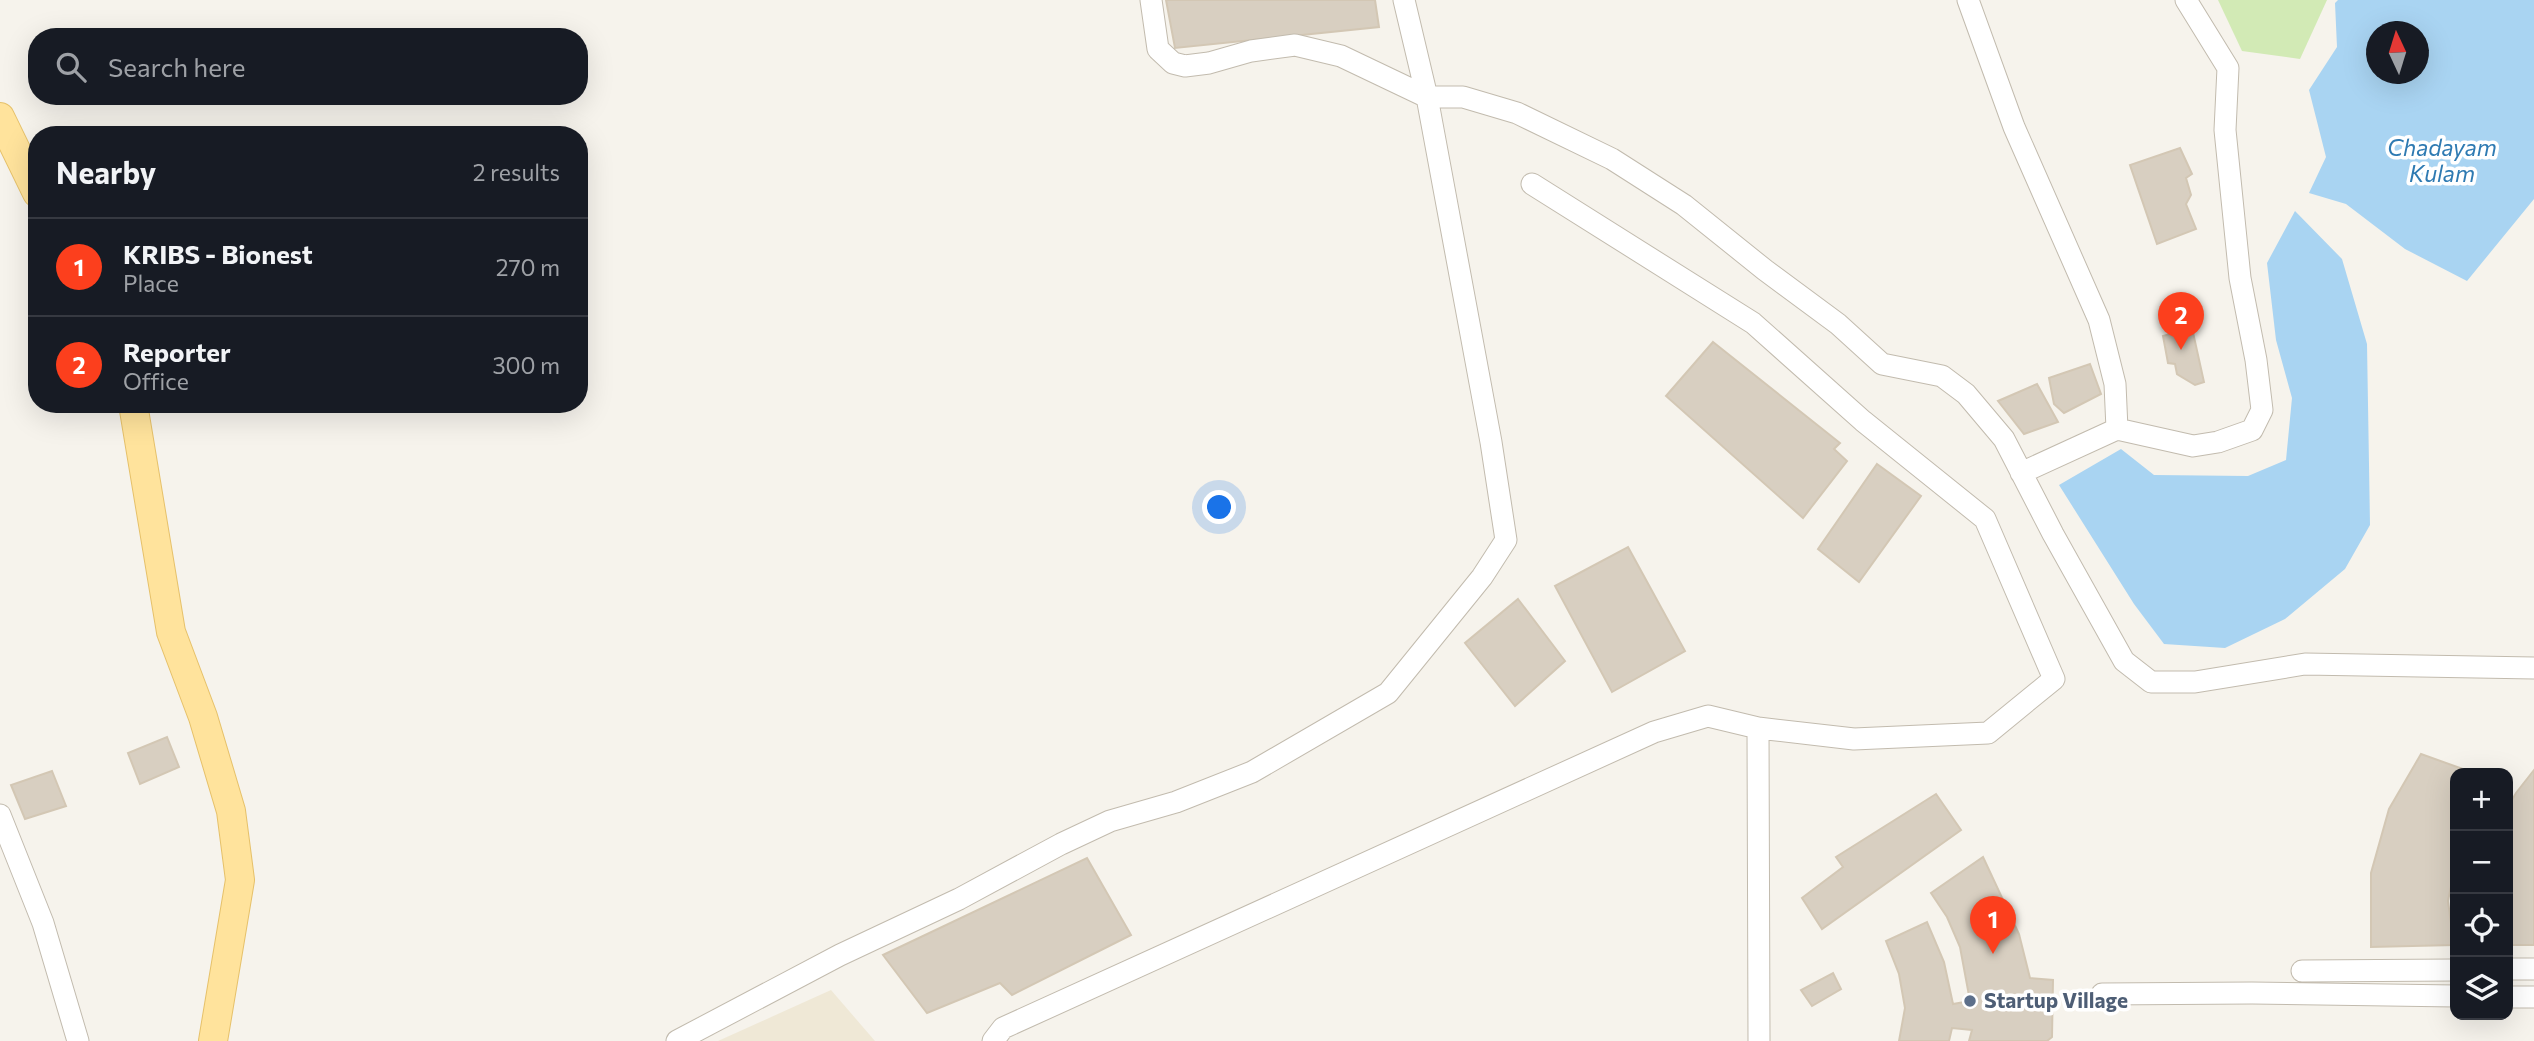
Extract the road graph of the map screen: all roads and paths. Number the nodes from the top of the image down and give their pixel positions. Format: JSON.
{"nodes":[{"id":1,"x":1151,"y":0,"type":"edge"},
{"id":2,"x":1404,"y":0,"type":"edge"},
{"id":3,"x":1968,"y":0,"type":"edge"},
{"id":4,"x":2186,"y":0,"type":"edge"},
{"id":5,"x":1427,"y":97,"type":"junction"},
{"id":6,"x":0,"y":117,"type":"edge"},
{"id":7,"x":28,"y":175,"type":"edge"},
{"id":8,"x":1532,"y":184,"type":"dead end"},
{"id":9,"x":134,"y":413,"type":"edge"},
{"id":10,"x":2118,"y":429,"type":"junction"},
{"id":11,"x":2021,"y":473,"type":"junction"},
{"id":12,"x":2534,"y":668,"type":"edge"},
{"id":13,"x":1758,"y":728,"type":"junction"},
{"id":14,"x":0,"y":814,"type":"edge"},
{"id":15,"x":2513,"y":969,"type":"edge"},
{"id":16,"x":2534,"y":969,"type":"edge"},
{"id":17,"x":2450,"y":970,"type":"edge"},
{"id":18,"x":2302,"y":971,"type":"dead end"},
{"id":19,"x":2102,"y":993,"type":"dead end"},
{"id":20,"x":2450,"y":996,"type":"edge"},
{"id":21,"x":2513,"y":997,"type":"edge"},
{"id":22,"x":2534,"y":998,"type":"edge"},
{"id":23,"x":78,"y":1041,"type":"edge"},
{"id":24,"x":213,"y":1041,"type":"edge"},
{"id":25,"x":677,"y":1041,"type":"edge"},
{"id":26,"x":993,"y":1041,"type":"edge"},
{"id":27,"x":1759,"y":1041,"type":"edge"}],
"edges":[{"from":1,"to":5,"type":"street"},
{"from":2,"to":5,"type":"street"},
{"from":3,"to":10,"type":"street"},
{"from":4,"to":10,"type":"street"},
{"from":5,"to":11,"type":"street"},
{"from":5,"to":25,"type":"street"},
{"from":6,"to":7,"type":"main road"},
{"from":8,"to":13,"type":"street"},
{"from":9,"to":24,"type":"main road"},
{"from":10,"to":11,"type":"street"},
{"from":11,"to":12,"type":"street"},
{"from":13,"to":26,"type":"street"},
{"from":13,"to":27,"type":"street"},
{"from":14,"to":23,"type":"street"},
{"from":15,"to":16,"type":"street"},
{"from":17,"to":18,"type":"street"},
{"from":19,"to":20,"type":"street"},
{"from":21,"to":22,"type":"street"}]}
